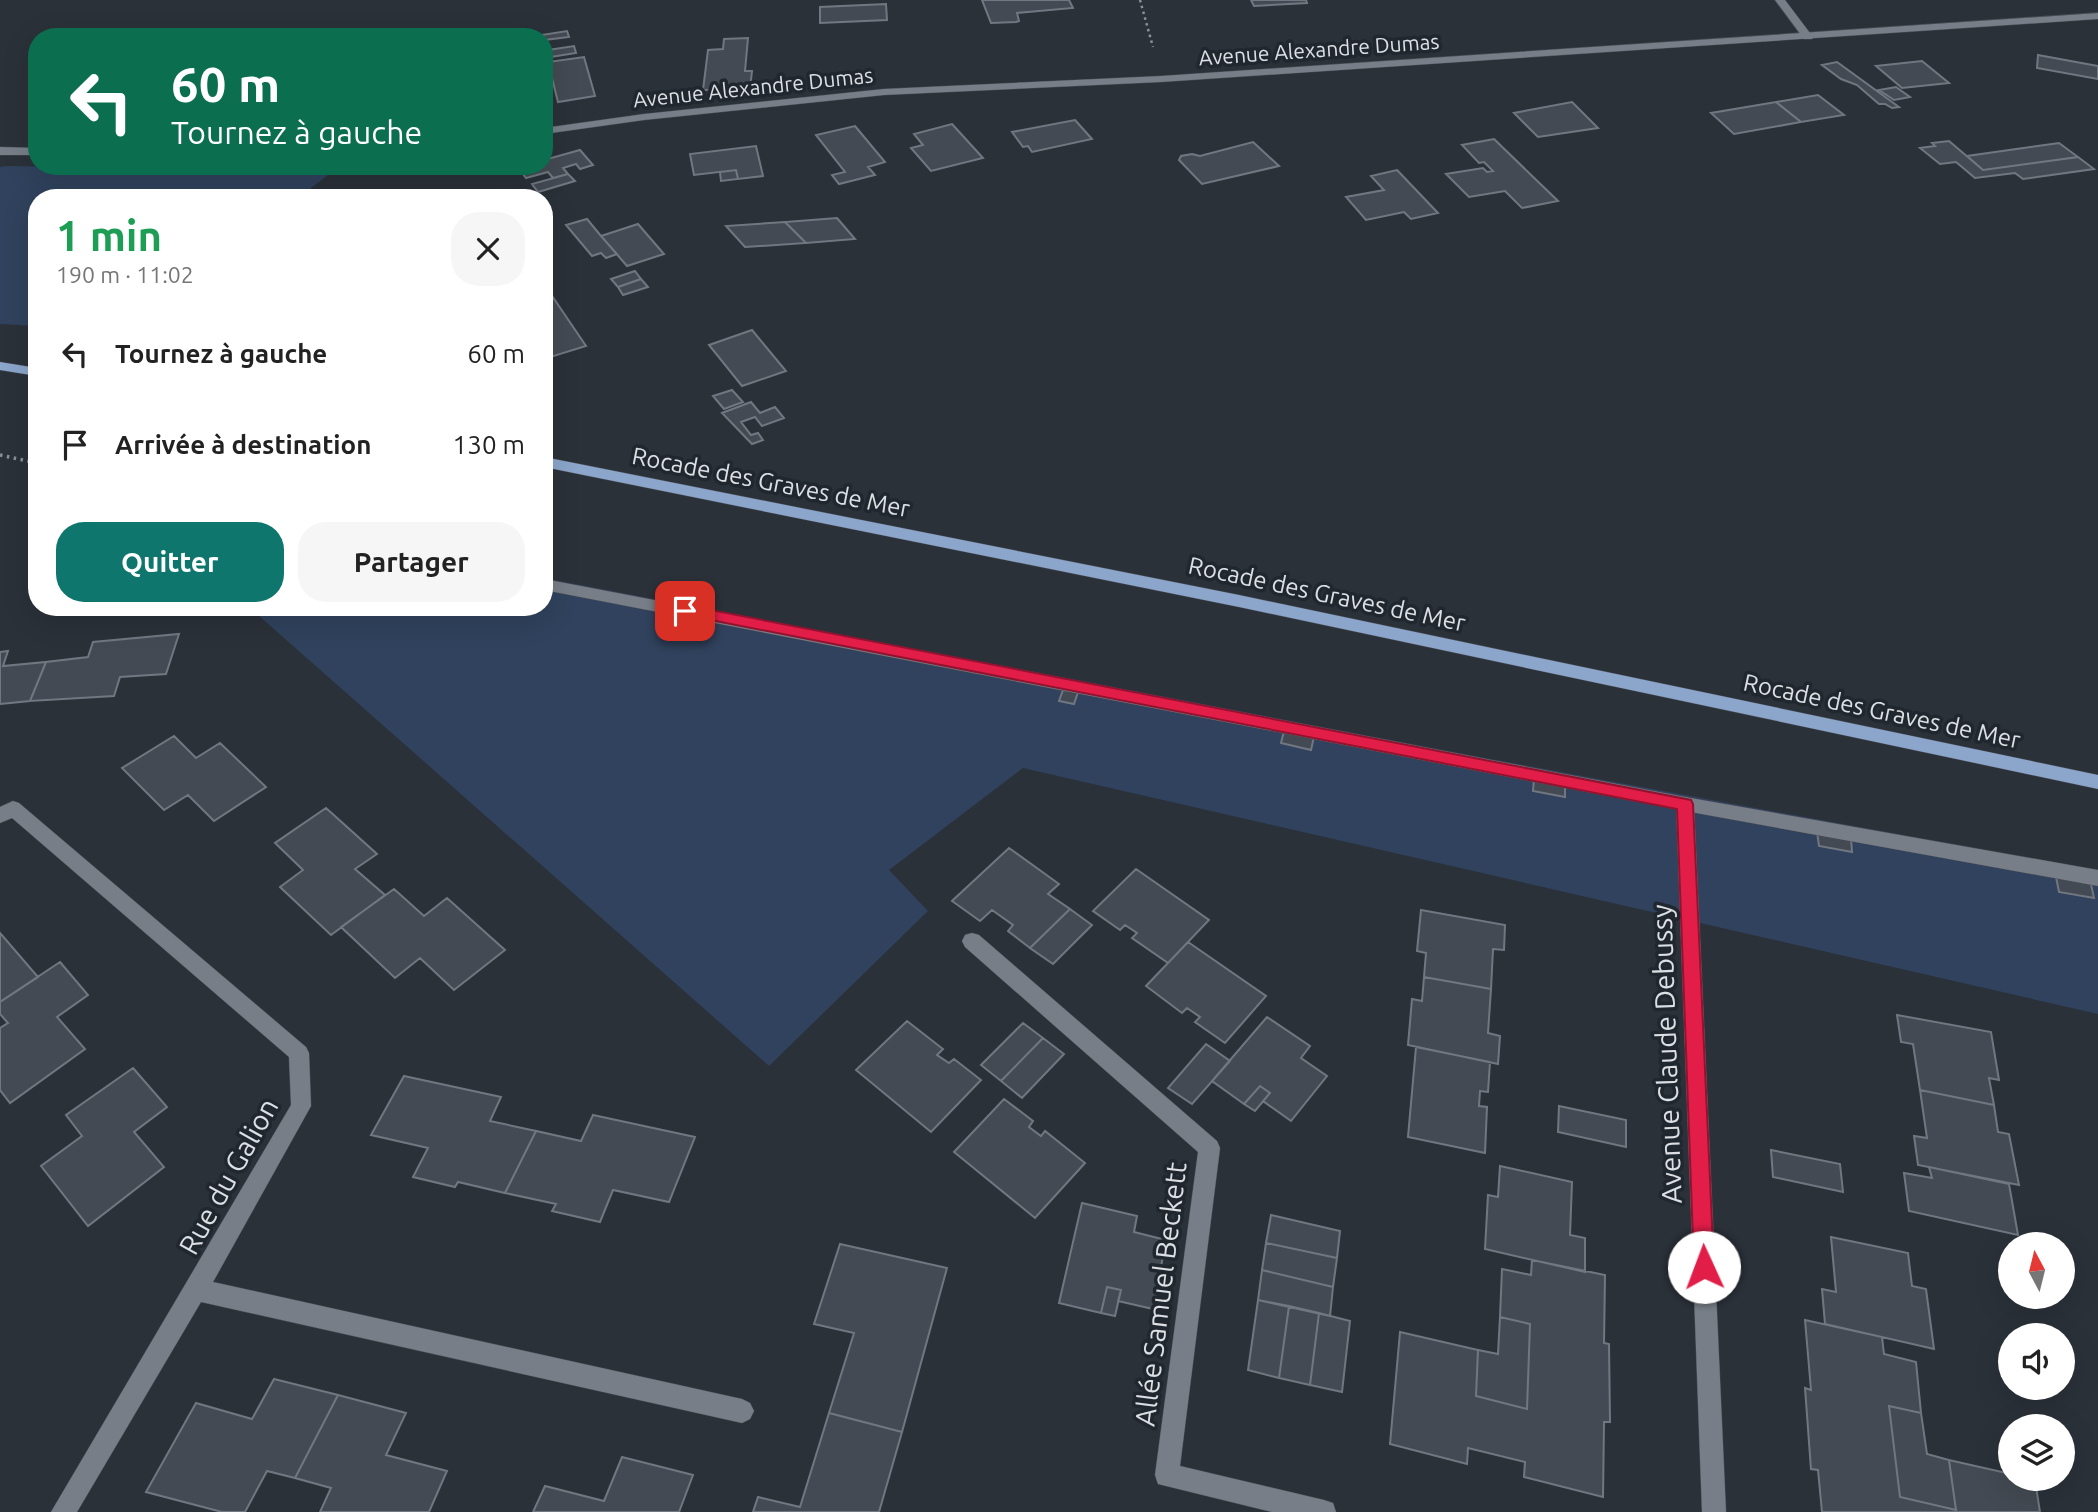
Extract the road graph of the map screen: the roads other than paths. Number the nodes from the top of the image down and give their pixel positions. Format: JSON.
{"nodes":[{"id":1,"x":1780,"y":0,"type":"edge"},
{"id":2,"x":2098,"y":16,"type":"edge"},
{"id":3,"x":1808,"y":37,"type":"junction"},
{"id":4,"x":553,"y":130,"type":"edge"},
{"id":5,"x":0,"y":151,"type":"edge"},
{"id":6,"x":28,"y":152,"type":"edge"},
{"id":7,"x":0,"y":366,"type":"edge"},
{"id":8,"x":28,"y":371,"type":"edge"},
{"id":9,"x":553,"y":464,"type":"edge"},
{"id":10,"x":553,"y":586,"type":"edge"},
{"id":11,"x":2098,"y":782,"type":"edge"},
{"id":12,"x":1685,"y":804,"type":"junction"},
{"id":13,"x":0,"y":816,"type":"edge"},
{"id":14,"x":2098,"y":878,"type":"edge"},
{"id":15,"x":972,"y":941,"type":"dead end"},
{"id":16,"x":197,"y":1290,"type":"junction"},
{"id":17,"x":742,"y":1411,"type":"dead end"},
{"id":18,"x":63,"y":1512,"type":"edge"},
{"id":19,"x":1324,"y":1512,"type":"edge"},
{"id":20,"x":1714,"y":1512,"type":"edge"}],
"edges":[{"from":1,"to":3,"type":"street"},
{"from":2,"to":3,"type":"street","name":"Avenue Alexandre Dumas"},
{"from":3,"to":4,"type":"street","name":"Avenue Alexandre Dumas"},
{"from":5,"to":6,"type":"street"},
{"from":7,"to":8,"type":"main road"},
{"from":9,"to":11,"type":"main road","name":"Rocade des Graves de Mer"},
{"from":10,"to":12,"type":"street"},
{"from":12,"to":14,"type":"street"},
{"from":12,"to":20,"type":"street","name":"Avenue Claude Debussy"},
{"from":13,"to":16,"type":"street","name":"Rue du Galion"},
{"from":15,"to":19,"type":"street","name":"Allée Samuel Beckett"},
{"from":16,"to":17,"type":"street"},
{"from":16,"to":18,"type":"street","name":"Rue du Galion"}]}
